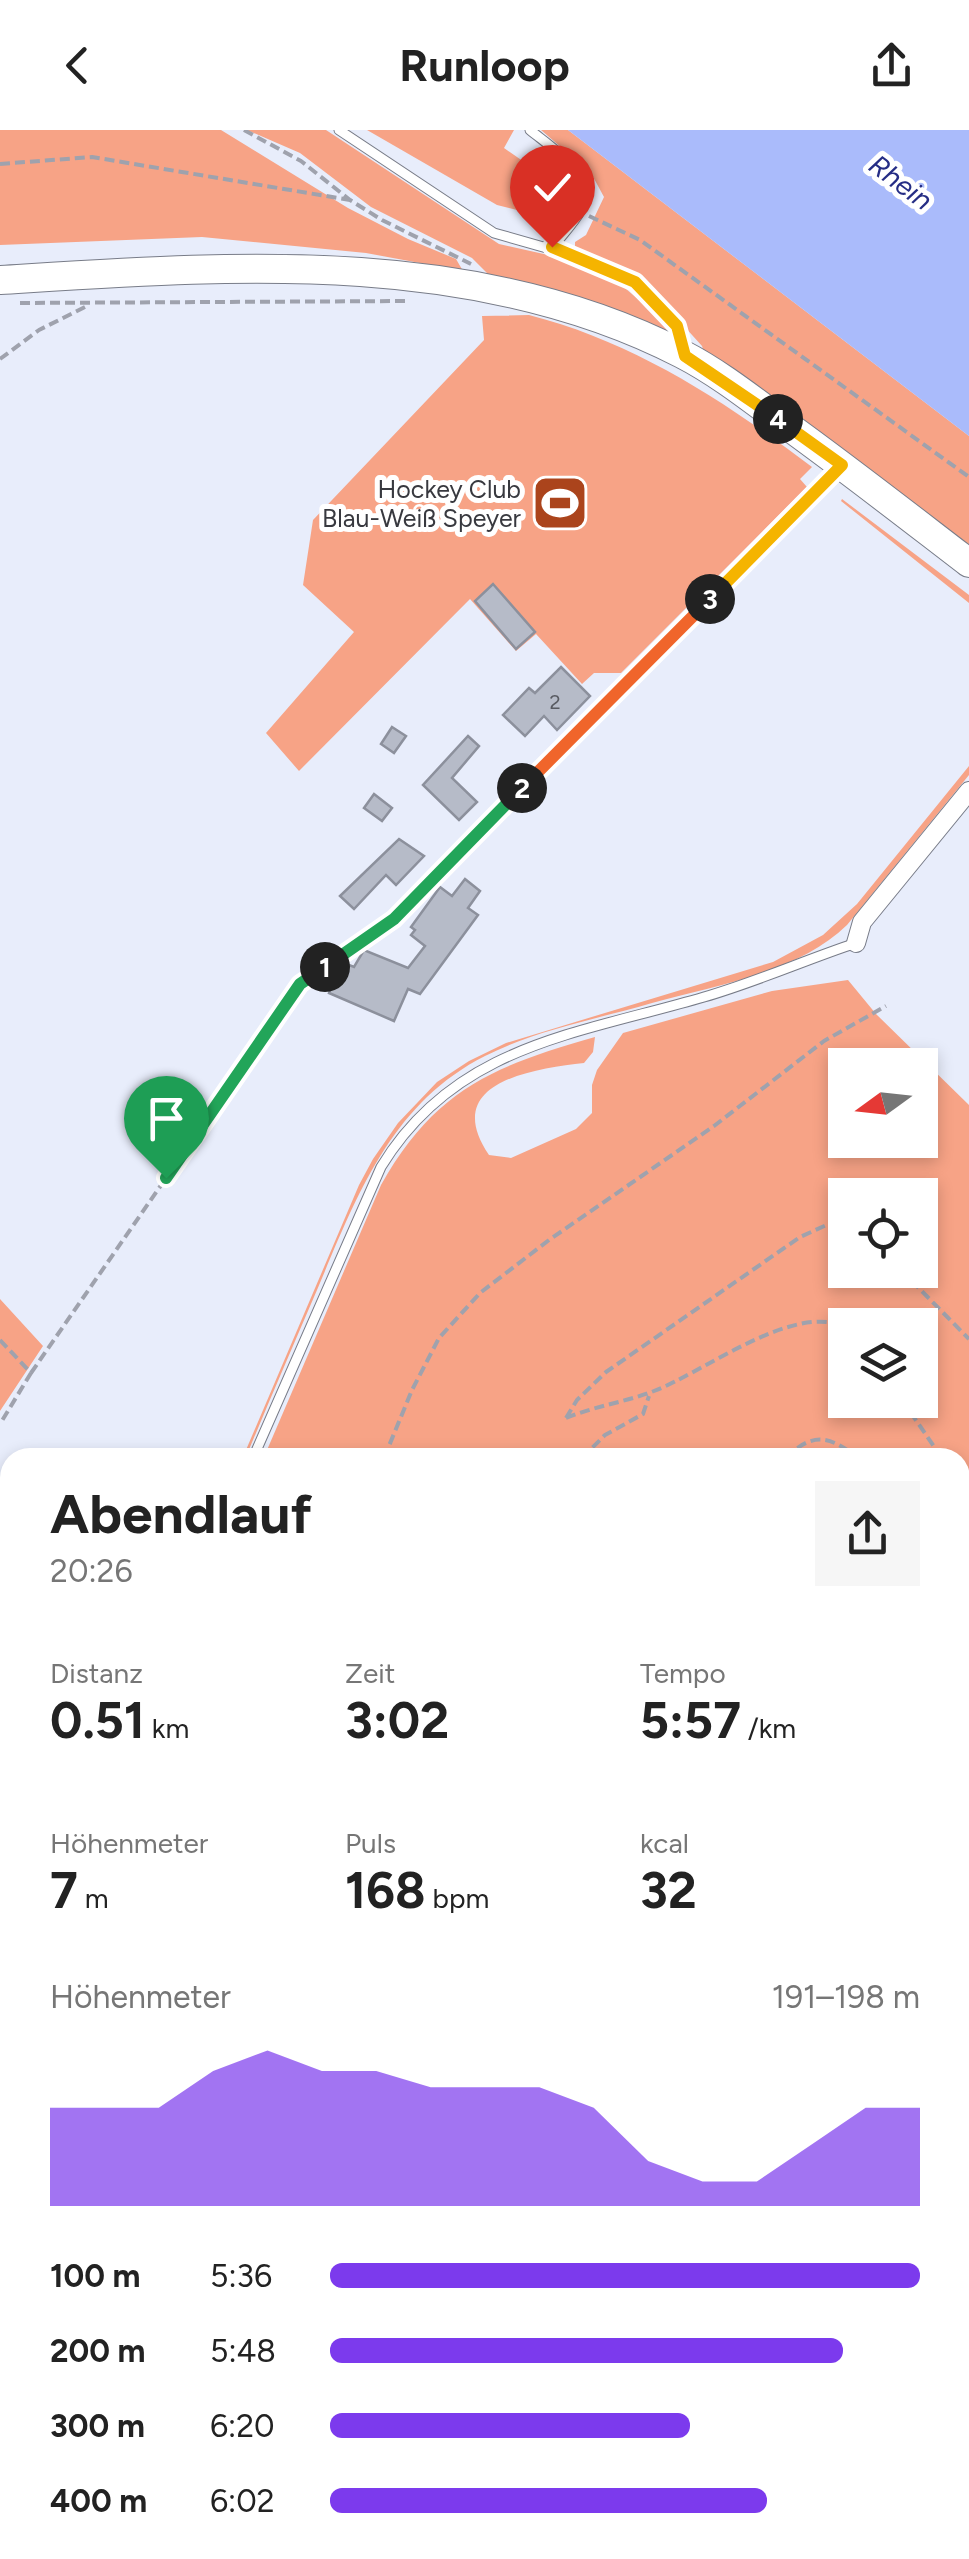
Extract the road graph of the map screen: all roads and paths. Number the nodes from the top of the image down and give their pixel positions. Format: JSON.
{"nodes":[{"id":1,"x":244,"y":130,"type":"edge"},
{"id":2,"x":338,"y":130,"type":"edge"},
{"id":3,"x":530,"y":130,"type":"edge"},
{"id":4,"x":0,"y":164,"type":"edge"},
{"id":5,"x":350,"y":200,"type":"junction"},
{"id":6,"x":580,"y":212,"type":"junction"},
{"id":7,"x":552,"y":247,"type":"junction"},
{"id":8,"x":480,"y":286,"type":"junction"},
{"id":9,"x":5,"y":292,"type":"edge"},
{"id":10,"x":414,"y":301,"type":"dead end"},
{"id":11,"x":91,"y":304,"type":"junction"},
{"id":12,"x":685,"y":356,"type":"junction"},
{"id":13,"x":0,"y":359,"type":"edge"},
{"id":14,"x":842,"y":465,"type":"junction"},
{"id":15,"x":969,"y":477,"type":"edge"},
{"id":16,"x":969,"y":563,"type":"edge"},
{"id":17,"x":969,"y":791,"type":"edge"},
{"id":18,"x":856,"y":944,"type":"joint"},
{"id":19,"x":300,"y":984,"type":"joint"},
{"id":20,"x":886,"y":1006,"type":"dead end"},
{"id":21,"x":828,"y":1224,"type":"edge"},
{"id":22,"x":919,"y":1288,"type":"edge"},
{"id":23,"x":828,"y":1322,"type":"edge"},
{"id":24,"x":969,"y":1339,"type":"edge"},
{"id":25,"x":0,"y":1340,"type":"edge"},
{"id":26,"x":31,"y":1374,"type":"junction"},
{"id":27,"x":650,"y":1393,"type":"junction"},
{"id":28,"x":914,"y":1418,"type":"edge"},
{"id":29,"x":0,"y":1424,"type":"edge"},
{"id":30,"x":256,"y":1448,"type":"edge"},
{"id":31,"x":389,"y":1448,"type":"edge"},
{"id":32,"x":592,"y":1448,"type":"edge"},
{"id":33,"x":798,"y":1448,"type":"edge"},
{"id":34,"x":846,"y":1448,"type":"edge"},
{"id":35,"x":935,"y":1448,"type":"edge"}],
"edges":[{"from":1,"to":5,"type":"path"},
{"from":2,"to":7,"type":"lane"},
{"from":3,"to":6,"type":"lane"},
{"from":4,"to":5,"type":"path"},
{"from":5,"to":8,"type":"path"},
{"from":6,"to":7,"type":"lane"},
{"from":6,"to":15,"type":"path"},
{"from":7,"to":12,"type":"lane"},
{"from":8,"to":9,"type":"street"},
{"from":8,"to":12,"type":"street"},
{"from":9,"to":11,"type":"path"},
{"from":10,"to":11,"type":"path"},
{"from":11,"to":13,"type":"path"},
{"from":12,"to":14,"type":"street"},
{"from":14,"to":16,"type":"street"},
{"from":14,"to":19,"type":"lane"},
{"from":17,"to":18,"type":"street"},
{"from":18,"to":30,"type":"lane"},
{"from":19,"to":26,"type":"path"},
{"from":20,"to":31,"type":"path"},
{"from":21,"to":27,"type":"path"},
{"from":22,"to":24,"type":"path"},
{"from":23,"to":27,"type":"path"},
{"from":25,"to":26,"type":"path"},
{"from":26,"to":29,"type":"path"},
{"from":27,"to":32,"type":"path"},
{"from":28,"to":35,"type":"path"},
{"from":33,"to":34,"type":"path"}]}
